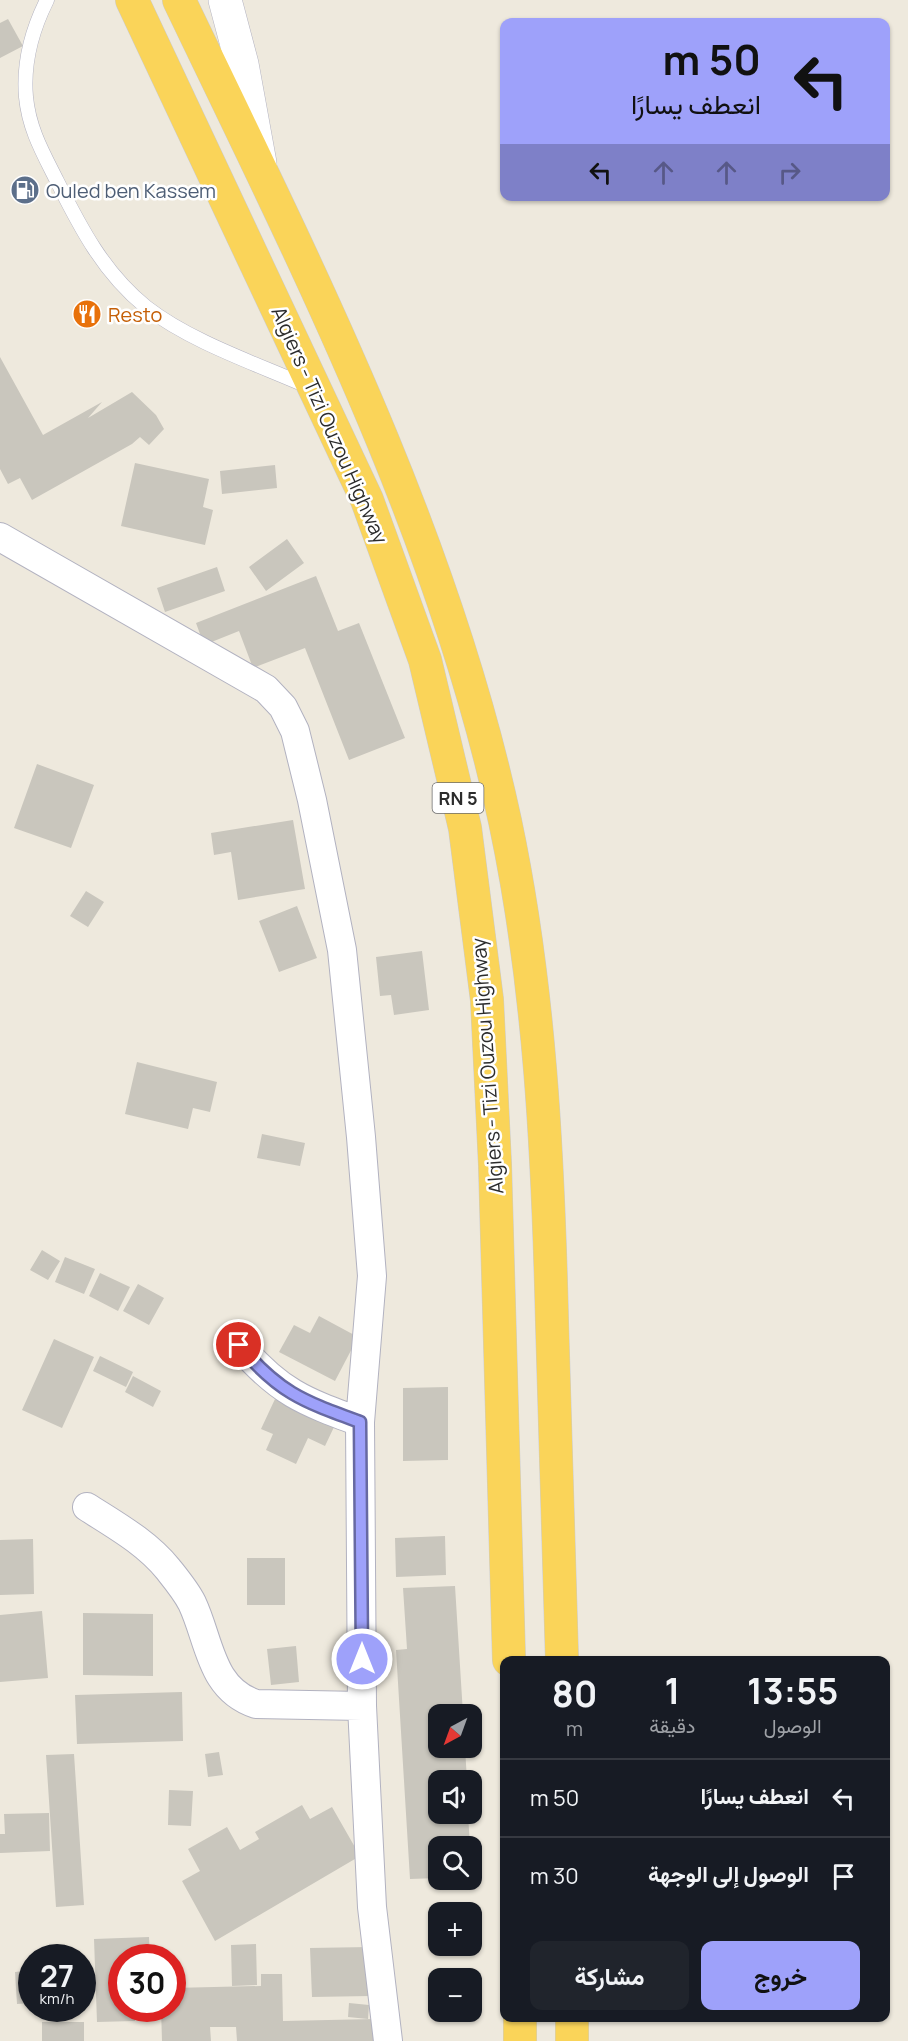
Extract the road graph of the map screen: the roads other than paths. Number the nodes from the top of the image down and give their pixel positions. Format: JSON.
{"nodes":[{"id":1,"x":47,"y":0,"type":"edge"},
{"id":2,"x":132,"y":0,"type":"edge"},
{"id":3,"x":179,"y":0,"type":"edge"},
{"id":4,"x":225,"y":0,"type":"edge"},
{"id":5,"x":262,"y":173,"type":"junction"},
{"id":6,"x":317,"y":391,"type":"junction"},
{"id":7,"x":0,"y":537,"type":"edge"},
{"id":8,"x":239,"y":1345,"type":"dead end"},
{"id":9,"x":360,"y":1422,"type":"junction"},
{"id":10,"x":87,"y":1507,"type":"dead end"},
{"id":11,"x":509,"y":1656,"type":"edge"},
{"id":12,"x":562,"y":1656,"type":"edge"},
{"id":13,"x":362,"y":1706,"type":"junction"},
{"id":14,"x":520,"y":2022,"type":"edge"},
{"id":15,"x":572,"y":2022,"type":"edge"},
{"id":16,"x":388,"y":2041,"type":"edge"},
{"id":17,"x":520,"y":2041,"type":"edge"},
{"id":18,"x":572,"y":2041,"type":"edge"}],
"edges":[{"from":1,"to":6,"type":"lane"},
{"from":2,"to":6,"type":"highway","name":"Algiers - Tizi Ouzou Highway","number":"RN 5"},
{"from":3,"to":5,"type":"highway","name":"Algiers - Tizi Ouzou Highway","number":"RN 5"},
{"from":4,"to":5,"type":"main road"},
{"from":5,"to":12,"type":"highway","name":"Algiers - Tizi Ouzou Highway","number":"RN 5"},
{"from":6,"to":11,"type":"highway","name":"Algiers - Tizi Ouzou Highway","number":"RN 5"},
{"from":7,"to":9,"type":"street"},
{"from":8,"to":9,"type":"street"},
{"from":9,"to":13,"type":"street"},
{"from":10,"to":13,"type":"street"},
{"from":13,"to":16,"type":"street"},
{"from":14,"to":17,"type":"highway"},
{"from":15,"to":18,"type":"highway"}]}
